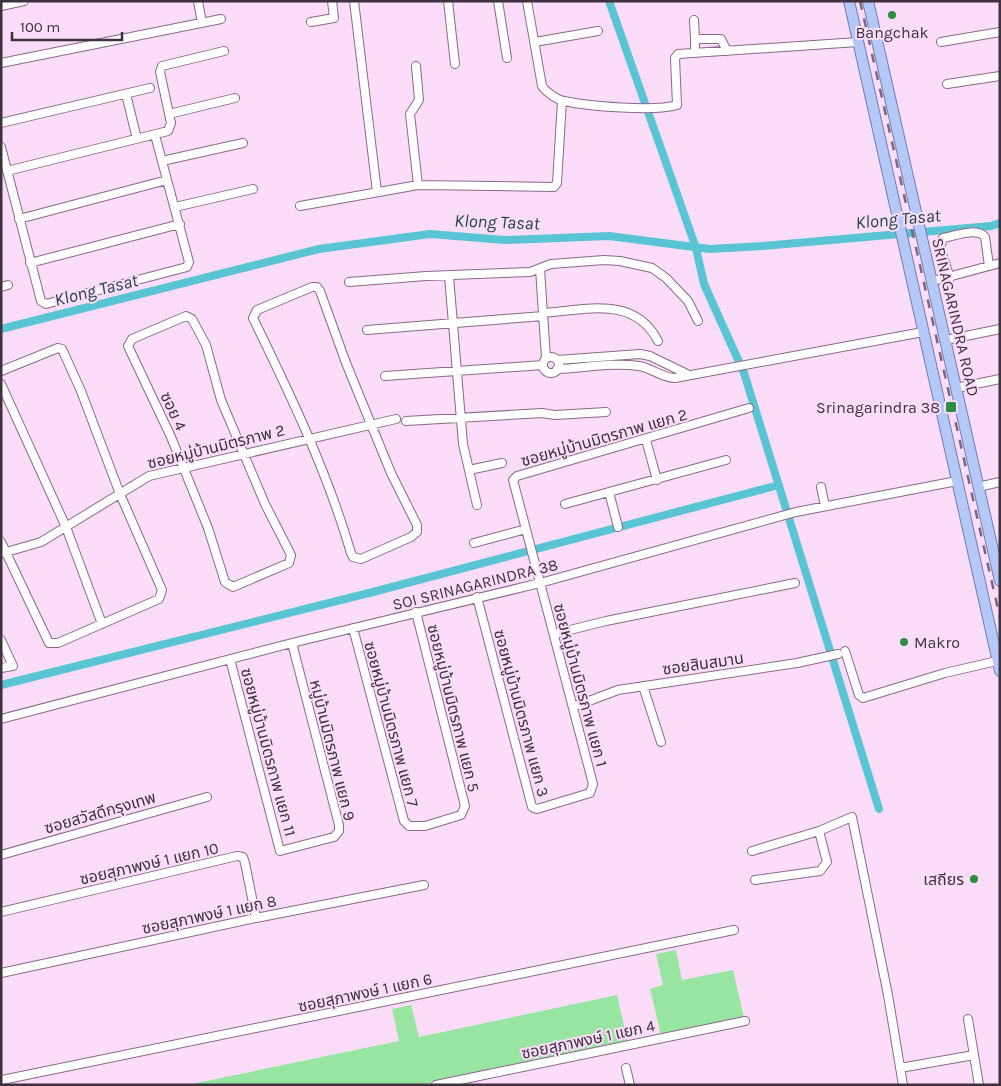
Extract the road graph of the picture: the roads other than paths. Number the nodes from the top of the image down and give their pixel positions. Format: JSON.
{"nodes":[{"id":1,"x":24,"y":1,"type":"edge"},
{"id":2,"x":198,"y":1,"type":"edge"},
{"id":3,"x":332,"y":1,"type":"edge"},
{"id":4,"x":354,"y":1,"type":"edge"},
{"id":5,"x":448,"y":1,"type":"edge"},
{"id":6,"x":498,"y":1,"type":"edge"},
{"id":7,"x":527,"y":1,"type":"edge"},
{"id":8,"x":849,"y":1,"type":"edge"},
{"id":9,"x":868,"y":1,"type":"edge"},
{"id":10,"x":1,"y":6,"type":"edge"},
{"id":11,"x":221,"y":20,"type":"dead end"},
{"id":12,"x":694,"y":20,"type":"dead end"},
{"id":13,"x":311,"y":22,"type":"dead end"},
{"id":14,"x":202,"y":23,"type":"junction"},
{"id":15,"x":598,"y":32,"type":"dead end"},
{"id":16,"x":1000,"y":32,"type":"edge"},
{"id":17,"x":694,"y":39,"type":"junction"},
{"id":18,"x":535,"y":42,"type":"junction"},
{"id":19,"x":858,"y":42,"type":"junction"},
{"id":20,"x":941,"y":42,"type":"dead end"},
{"id":21,"x":727,"y":50,"type":"junction"},
{"id":22,"x":224,"y":51,"type":"dead end"},
{"id":23,"x":695,"y":53,"type":"junction"},
{"id":24,"x":508,"y":58,"type":"dead end"},
{"id":25,"x":1,"y":63,"type":"edge"},
{"id":26,"x":455,"y":64,"type":"dead end"},
{"id":27,"x":416,"y":66,"type":"dead end"},
{"id":28,"x":1000,"y":76,"type":"edge"},
{"id":29,"x":948,"y":84,"type":"dead end"},
{"id":30,"x":150,"y":88,"type":"dead end"},
{"id":31,"x":126,"y":94,"type":"junction"},
{"id":32,"x":235,"y":98,"type":"dead end"},
{"id":33,"x":562,"y":101,"type":"junction"},
{"id":34,"x":169,"y":114,"type":"junction"},
{"id":35,"x":1,"y":123,"type":"edge"},
{"id":36,"x":136,"y":135,"type":"dead end"},
{"id":37,"x":155,"y":135,"type":"junction"},
{"id":38,"x":243,"y":143,"type":"dead end"},
{"id":39,"x":2,"y":153,"type":"edge"},
{"id":40,"x":162,"y":161,"type":"junction"},
{"id":41,"x":7,"y":172,"type":"junction"},
{"id":42,"x":167,"y":180,"type":"junction"},
{"id":43,"x":418,"y":185,"type":"junction"},
{"id":44,"x":253,"y":189,"type":"dead end"},
{"id":45,"x":377,"y":192,"type":"junction"},
{"id":46,"x":300,"y":206,"type":"dead end"},
{"id":47,"x":175,"y":207,"type":"junction"},
{"id":48,"x":19,"y":219,"type":"junction"},
{"id":49,"x":180,"y":224,"type":"junction"},
{"id":50,"x":30,"y":263,"type":"junction"},
{"id":51,"x":1000,"y":263,"type":"edge"},
{"id":52,"x":989,"y":266,"type":"junction"},
{"id":53,"x":540,"y":269,"type":"junction"},
{"id":54,"x":449,"y":276,"type":"junction"},
{"id":55,"x":950,"y":278,"type":"junction"},
{"id":56,"x":933,"y":281,"type":"junction"},
{"id":57,"x":349,"y":282,"type":"dead end"},
{"id":58,"x":543,"y":315,"type":"junction"},
{"id":59,"x":698,"y":321,"type":"dead end"},
{"id":60,"x":453,"y":323,"type":"junction"},
{"id":61,"x":1000,"y":329,"type":"edge"},
{"id":62,"x":367,"y":330,"type":"dead end"},
{"id":63,"x":923,"y":332,"type":"junction"},
{"id":64,"x":946,"y":340,"type":"junction"},
{"id":65,"x":658,"y":341,"type":"dead end"},
{"id":66,"x":557,"y":360,"type":"junction"},
{"id":67,"x":545,"y":362,"type":"junction"},
{"id":68,"x":557,"y":369,"type":"junction"},
{"id":69,"x":456,"y":371,"type":"junction"},
{"id":70,"x":1,"y":372,"type":"edge"},
{"id":71,"x":687,"y":374,"type":"junction"},
{"id":72,"x":385,"y":376,"type":"dead end"},
{"id":73,"x":1000,"y":379,"type":"edge"},
{"id":74,"x":1,"y":384,"type":"edge"},
{"id":75,"x":956,"y":388,"type":"junction"},
{"id":76,"x":749,"y":408,"type":"dead end"},
{"id":77,"x":606,"y":412,"type":"dead end"},
{"id":78,"x":461,"y":418,"type":"junction"},
{"id":79,"x":396,"y":419,"type":"dead end"},
{"id":80,"x":406,"y":421,"type":"dead end"},
{"id":81,"x":371,"y":424,"type":"junction"},
{"id":82,"x":308,"y":438,"type":"junction"},
{"id":83,"x":646,"y":440,"type":"junction"},
{"id":84,"x":244,"y":452,"type":"junction"},
{"id":85,"x":726,"y":460,"type":"dead end"},
{"id":86,"x":502,"y":463,"type":"dead end"},
{"id":87,"x":182,"y":467,"type":"junction"},
{"id":88,"x":468,"y":470,"type":"junction"},
{"id":89,"x":657,"y":480,"type":"junction"},
{"id":90,"x":957,"y":481,"type":"junction"},
{"id":91,"x":1000,"y":482,"type":"edge"},
{"id":92,"x":820,"y":487,"type":"dead end"},
{"id":93,"x":978,"y":487,"type":"junction"},
{"id":94,"x":610,"y":492,"type":"junction"},
{"id":95,"x":120,"y":494,"type":"junction"},
{"id":96,"x":565,"y":504,"type":"dead end"},
{"id":97,"x":477,"y":505,"type":"dead end"},
{"id":98,"x":825,"y":506,"type":"junction"},
{"id":99,"x":66,"y":527,"type":"junction"},
{"id":100,"x":618,"y":527,"type":"dead end"},
{"id":101,"x":526,"y":529,"type":"junction"},
{"id":102,"x":1,"y":542,"type":"edge"},
{"id":103,"x":474,"y":543,"type":"dead end"},
{"id":104,"x":996,"y":548,"type":"edge"},
{"id":105,"x":4,"y":553,"type":"edge"},
{"id":106,"x":1000,"y":581,"type":"edge"},
{"id":107,"x":540,"y":583,"type":"junction"},
{"id":108,"x":796,"y":583,"type":"dead end"},
{"id":109,"x":477,"y":597,"type":"junction"},
{"id":110,"x":416,"y":612,"type":"junction"},
{"id":111,"x":102,"y":624,"type":"junction"},
{"id":112,"x":353,"y":628,"type":"junction"},
{"id":113,"x":554,"y":634,"type":"junction"},
{"id":114,"x":1,"y":640,"type":"edge"},
{"id":115,"x":292,"y":643,"type":"junction"},
{"id":116,"x":230,"y":659,"type":"junction"},
{"id":117,"x":999,"y":666,"type":"edge"},
{"id":118,"x":1,"y":668,"type":"edge"},
{"id":119,"x":643,"y":686,"type":"junction"},
{"id":120,"x":573,"y":707,"type":"junction"},
{"id":121,"x":1,"y":719,"type":"edge"},
{"id":122,"x":661,"y":742,"type":"dead end"},
{"id":123,"x":207,"y":797,"type":"dead end"},
{"id":124,"x":560,"y":802,"type":"joint"},
{"id":125,"x":438,"y":822,"type":"joint"},
{"id":126,"x":819,"y":831,"type":"junction"},
{"id":127,"x":280,"y":851,"type":"joint"},
{"id":128,"x":752,"y":851,"type":"dead end"},
{"id":129,"x":1,"y":855,"type":"edge"},
{"id":130,"x":755,"y":880,"type":"dead end"},
{"id":131,"x":424,"y":884,"type":"dead end"},
{"id":132,"x":1,"y":912,"type":"edge"},
{"id":133,"x":256,"y":918,"type":"junction"},
{"id":134,"x":734,"y":930,"type":"dead end"},
{"id":135,"x":1,"y":973,"type":"edge"},
{"id":136,"x":968,"y":1019,"type":"dead end"},
{"id":137,"x":745,"y":1021,"type":"dead end"},
{"id":138,"x":974,"y":1055,"type":"junction"},
{"id":139,"x":626,"y":1068,"type":"dead end"},
{"id":140,"x":900,"y":1068,"type":"junction"},
{"id":141,"x":1,"y":1080,"type":"edge"},
{"id":142,"x":3,"y":1085,"type":"edge"},
{"id":143,"x":436,"y":1085,"type":"edge"},
{"id":144,"x":630,"y":1085,"type":"edge"},
{"id":145,"x":902,"y":1085,"type":"edge"},
{"id":146,"x":979,"y":1085,"type":"edge"}],
"edges":[{"from":1,"to":10,"type":"street"},
{"from":2,"to":14,"type":"street"},
{"from":3,"to":13,"type":"street"},
{"from":4,"to":45,"type":"street"},
{"from":5,"to":26,"type":"street"},
{"from":6,"to":24,"type":"street"},
{"from":7,"to":18,"type":"street"},
{"from":8,"to":19,"type":"main road"},
{"from":9,"to":56,"type":"main road","name":"SRINAGARINDRA ROAD"},
{"from":11,"to":14,"type":"street"},
{"from":12,"to":17,"type":"street"},
{"from":14,"to":25,"type":"street"},
{"from":15,"to":18,"type":"street"},
{"from":16,"to":20,"type":"street"},
{"from":17,"to":21,"type":"street"},
{"from":17,"to":23,"type":"street"},
{"from":18,"to":33,"type":"street"},
{"from":19,"to":21,"type":"street"},
{"from":19,"to":63,"type":"main road"},
{"from":21,"to":23,"type":"street"},
{"from":22,"to":34,"type":"street"},
{"from":23,"to":33,"type":"street"},
{"from":27,"to":43,"type":"street"},
{"from":28,"to":29,"type":"street"},
{"from":30,"to":31,"type":"street"},
{"from":31,"to":35,"type":"street"},
{"from":31,"to":36,"type":"street"},
{"from":32,"to":34,"type":"street"},
{"from":33,"to":43,"type":"street"},
{"from":34,"to":37,"type":"street"},
{"from":37,"to":40,"type":"street"},
{"from":37,"to":41,"type":"street"},
{"from":38,"to":40,"type":"street"},
{"from":39,"to":41,"type":"street"},
{"from":40,"to":42,"type":"street"},
{"from":41,"to":48,"type":"street"},
{"from":42,"to":47,"type":"street"},
{"from":42,"to":48,"type":"street"},
{"from":43,"to":45,"type":"street"},
{"from":44,"to":47,"type":"street"},
{"from":45,"to":46,"type":"street"},
{"from":47,"to":49,"type":"street"},
{"from":48,"to":50,"type":"street"},
{"from":49,"to":50,"type":"street"},
{"from":49,"to":50,"type":"street"},
{"from":51,"to":52,"type":"street"},
{"from":52,"to":55,"type":"street"},
{"from":52,"to":55,"type":"street"},
{"from":53,"to":54,"type":"street"},
{"from":53,"to":58,"type":"street"},
{"from":53,"to":59,"type":"street"},
{"from":54,"to":57,"type":"street"},
{"from":54,"to":60,"type":"street"},
{"from":55,"to":56,"type":"street"},
{"from":56,"to":64,"type":"main road","name":"SRINAGARINDRA ROAD"},
{"from":58,"to":60,"type":"street"},
{"from":58,"to":65,"type":"street"},
{"from":58,"to":67,"type":"street"},
{"from":60,"to":62,"type":"street"},
{"from":60,"to":69,"type":"street"},
{"from":61,"to":64,"type":"street"},
{"from":63,"to":71,"type":"street"},
{"from":63,"to":90,"type":"main road"},
{"from":64,"to":75,"type":"main road","name":"SRINAGARINDRA ROAD"},
{"from":66,"to":67,"type":"street"},
{"from":66,"to":68,"type":"street"},
{"from":66,"to":71,"type":"street"},
{"from":67,"to":68,"type":"street"},
{"from":67,"to":69,"type":"street"},
{"from":68,"to":71,"type":"street"},
{"from":69,"to":72,"type":"street"},
{"from":69,"to":78,"type":"street"},
{"from":70,"to":95,"type":"street"},
{"from":73,"to":75,"type":"street"},
{"from":74,"to":99,"type":"street"},
{"from":75,"to":93,"type":"main road","name":"SRINAGARINDRA ROAD"},
{"from":76,"to":83,"type":"street","name":"ซอยหมู่บ้านมิตรภาพ แยก 2"},
{"from":77,"to":78,"type":"street"},
{"from":78,"to":80,"type":"street"},
{"from":78,"to":88,"type":"street"},
{"from":79,"to":81,"type":"street","name":"ซอยหมู่บ้านมิตรภาพ 2"},
{"from":81,"to":82,"type":"street","name":"ซอยหมู่บ้านมิตรภาพ 2"},
{"from":81,"to":82,"type":"street"},
{"from":81,"to":82,"type":"street"},
{"from":82,"to":84,"type":"street","name":"ซอยหมู่บ้านมิตรภาพ 2"},
{"from":83,"to":89,"type":"street"},
{"from":83,"to":101,"type":"street","name":"ซอยหมู่บ้านมิตรภาพ แยก 2"},
{"from":84,"to":87,"type":"street","name":"ซอยหมู่บ้านมิตรภาพ 2"},
{"from":84,"to":87,"type":"street","name":"ซอย 4"},
{"from":84,"to":87,"type":"street","name":"ซอย 4"},
{"from":85,"to":89,"type":"street"},
{"from":86,"to":88,"type":"street"},
{"from":87,"to":95,"type":"street","name":"ซอยหมู่บ้านมิตรภาพ 2"},
{"from":88,"to":97,"type":"street"},
{"from":89,"to":94,"type":"street"},
{"from":90,"to":98,"type":"street","name":"SOI SRINAGARINDRA 38"},
{"from":90,"to":117,"type":"main road"},
{"from":91,"to":93,"type":"street"},
{"from":92,"to":98,"type":"street"},
{"from":93,"to":104,"type":"main road","name":"SRINAGARINDRA ROAD"},
{"from":94,"to":96,"type":"street"},
{"from":94,"to":100,"type":"street"},
{"from":95,"to":99,"type":"street","name":"ซอยหมู่บ้านมิตรภาพ 2"},
{"from":95,"to":111,"type":"street"},
{"from":98,"to":107,"type":"street","name":"SOI SRINAGARINDRA 38"},
{"from":99,"to":105,"type":"street","name":"ซอยหมู่บ้านมิตรภาพ 2"},
{"from":99,"to":111,"type":"street"},
{"from":101,"to":103,"type":"street"},
{"from":101,"to":107,"type":"street","name":"ซอยหมู่บ้านมิตรภาพ แยก 2"},
{"from":102,"to":105,"type":"street"},
{"from":104,"to":106,"type":"main road","name":"SRINAGARINDRA ROAD"},
{"from":105,"to":111,"type":"street"},
{"from":107,"to":109,"type":"street","name":"SOI SRINAGARINDRA 38"},
{"from":107,"to":113,"type":"street","name":"ซอยหมู่บ้านมิตรภาพ แยก 1"},
{"from":108,"to":113,"type":"street"},
{"from":109,"to":110,"type":"street","name":"SOI SRINAGARINDRA 38"},
{"from":109,"to":124,"type":"street","name":"ซอยหมู่บ้านมิตรภาพ แยก 3"},
{"from":110,"to":112,"type":"street","name":"SOI SRINAGARINDRA 38"},
{"from":110,"to":125,"type":"street","name":"ซอยหมู่บ้านมิตรภาพ แยก 5"},
{"from":112,"to":115,"type":"street","name":"SOI SRINAGARINDRA 38"},
{"from":112,"to":125,"type":"street","name":"ซอยหมู่บ้านมิตรภาพ แยก 7"},
{"from":113,"to":120,"type":"street","name":"ซอยหมู่บ้านมิตรภาพ แยก 1"},
{"from":114,"to":118,"type":"street"},
{"from":115,"to":116,"type":"street","name":"SOI SRINAGARINDRA 38"},
{"from":115,"to":127,"type":"street","name":"หมู่บ้านมิตรภาพ แยก 9"},
{"from":116,"to":121,"type":"street","name":"SOI SRINAGARINDRA 38"},
{"from":116,"to":127,"type":"street","name":"ซอยหมู่บ้านมิตรภาพ แยก 11"},
{"from":117,"to":119,"type":"street","name":"ซอยสินสมาน"},
{"from":119,"to":120,"type":"street","name":"ซอยสินสมาน"},
{"from":119,"to":122,"type":"street"},
{"from":120,"to":124,"type":"street","name":"ซอยหมู่บ้านมิตรภาพ แยก 1"},
{"from":123,"to":129,"type":"street","name":"ซอยสวัสดีกรุงเทพ"},
{"from":126,"to":128,"type":"street"},
{"from":126,"to":130,"type":"street"},
{"from":126,"to":140,"type":"street"},
{"from":131,"to":133,"type":"street","name":"ซอยสุภาพงษ์ 1 แยก 8"},
{"from":132,"to":133,"type":"street","name":"ซอยสุภาพงษ์ 1 แยก 10"},
{"from":133,"to":135,"type":"street","name":"ซอยสุภาพงษ์ 1 แยก 8"},
{"from":134,"to":141,"type":"street","name":"ซอยสุภาพงษ์ 1 แยก 6"},
{"from":136,"to":138,"type":"street"},
{"from":137,"to":143,"type":"street","name":"ซอยสุภาพงษ์ 1 แยก 4"},
{"from":138,"to":140,"type":"street"},
{"from":138,"to":146,"type":"street"},
{"from":139,"to":144,"type":"street"},
{"from":140,"to":145,"type":"street"},
{"from":141,"to":142,"type":"street"}]}
